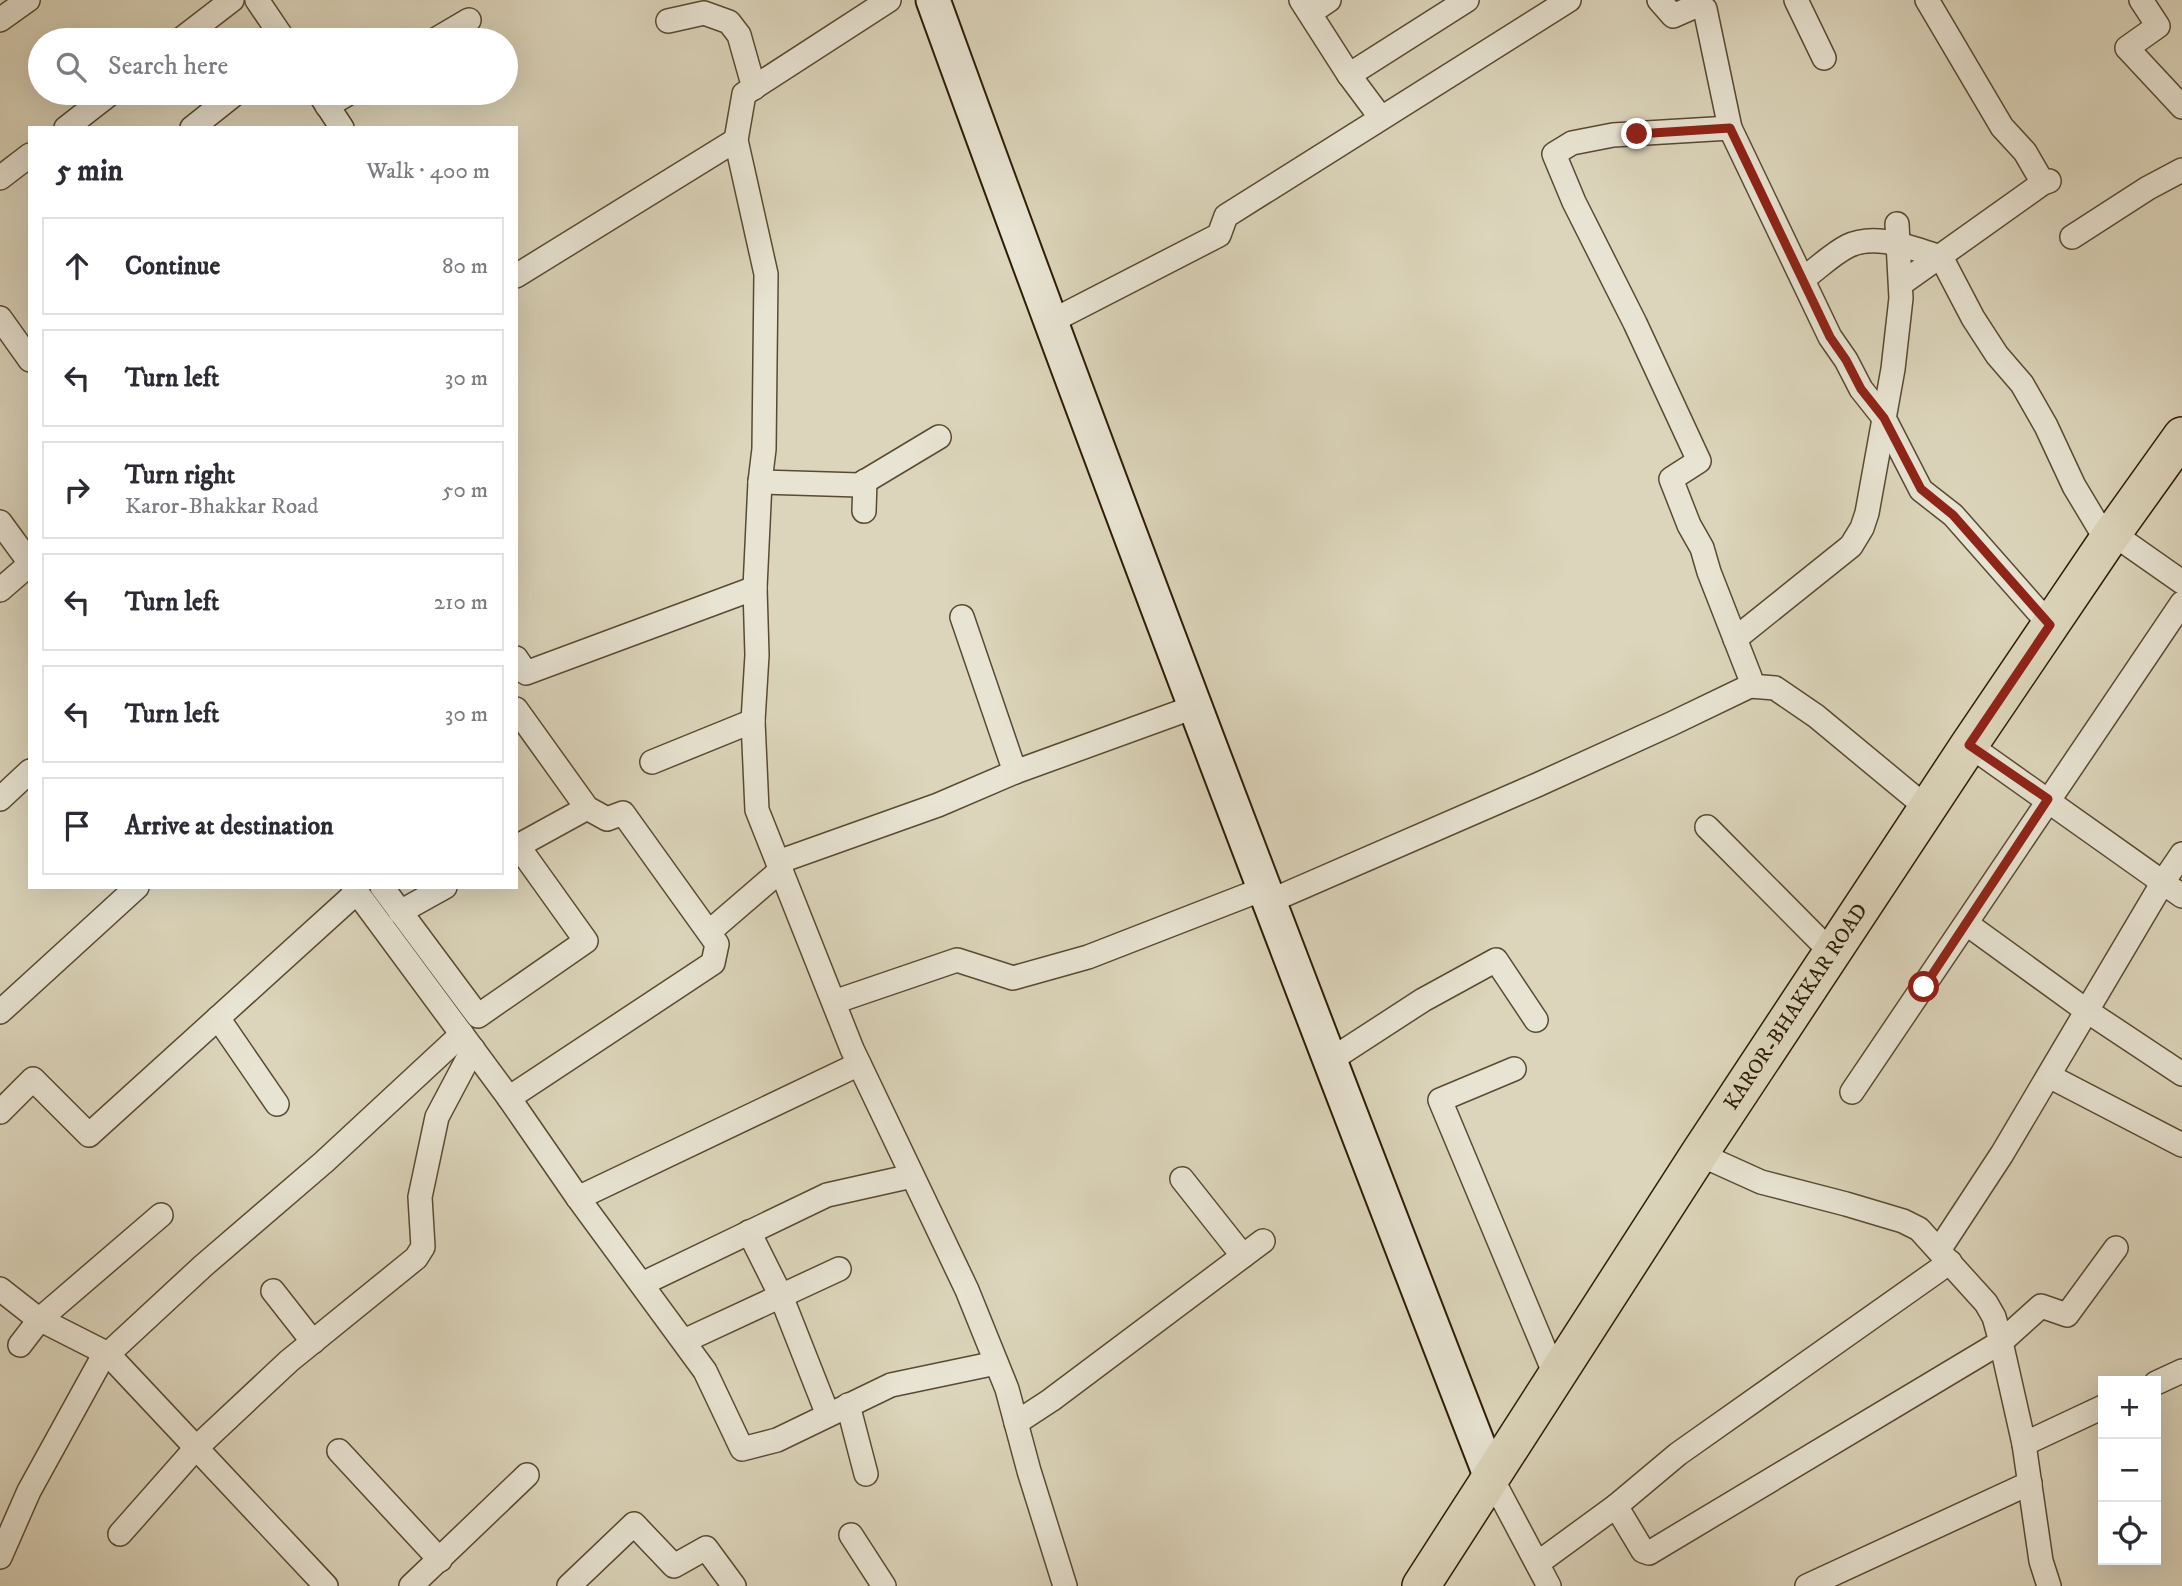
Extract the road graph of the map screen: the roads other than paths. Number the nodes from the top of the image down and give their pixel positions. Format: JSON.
{"nodes":[{"id":1,"x":28,"y":0,"type":"edge"},
{"id":2,"x":232,"y":0,"type":"edge"},
{"id":3,"x":257,"y":0,"type":"edge"},
{"id":4,"x":889,"y":0,"type":"edge"},
{"id":5,"x":933,"y":0,"type":"edge"},
{"id":6,"x":1329,"y":0,"type":"edge"},
{"id":7,"x":1467,"y":0,"type":"edge"},
{"id":8,"x":1569,"y":0,"type":"edge"},
{"id":9,"x":1659,"y":0,"type":"edge"},
{"id":10,"x":1796,"y":0,"type":"edge"},
{"id":11,"x":1927,"y":0,"type":"edge"},
{"id":12,"x":2141,"y":0,"type":"edge"},
{"id":13,"x":1702,"y":3,"type":"edge"},
{"id":14,"x":1305,"y":7,"type":"edge"},
{"id":15,"x":0,"y":20,"type":"edge"},
{"id":16,"x":469,"y":20,"type":"dead end"},
{"id":17,"x":668,"y":21,"type":"dead end"},
{"id":18,"x":196,"y":28,"type":"edge"},
{"id":19,"x":276,"y":28,"type":"edge"},
{"id":20,"x":455,"y":28,"type":"edge"},
{"id":21,"x":1824,"y":58,"type":"dead end"},
{"id":22,"x":1349,"y":75,"type":"junction"},
{"id":23,"x":754,"y":88,"type":"junction"},
{"id":24,"x":95,"y":105,"type":"edge"},
{"id":25,"x":221,"y":105,"type":"edge"},
{"id":26,"x":327,"y":105,"type":"edge"},
{"id":27,"x":2182,"y":107,"type":"edge"},
{"id":28,"x":1381,"y":118,"type":"junction"},
{"id":29,"x":68,"y":126,"type":"edge"},
{"id":30,"x":195,"y":126,"type":"edge"},
{"id":31,"x":341,"y":126,"type":"edge"},
{"id":32,"x":1730,"y":128,"type":"junction"},
{"id":33,"x":736,"y":140,"type":"junction"},
{"id":34,"x":28,"y":157,"type":"edge"},
{"id":35,"x":2182,"y":170,"type":"edge"},
{"id":36,"x":0,"y":178,"type":"edge"},
{"id":37,"x":1898,"y":234,"type":"junction"},
{"id":38,"x":2072,"y":237,"type":"dead end"},
{"id":39,"x":1941,"y":257,"type":"junction"},
{"id":40,"x":518,"y":275,"type":"edge"},
{"id":41,"x":1803,"y":279,"type":"junction"},
{"id":42,"x":1901,"y":284,"type":"junction"},
{"id":43,"x":0,"y":317,"type":"edge"},
{"id":44,"x":1050,"y":322,"type":"junction"},
{"id":45,"x":28,"y":357,"type":"edge"},
{"id":46,"x":1884,"y":418,"type":"junction"},
{"id":47,"x":2182,"y":436,"type":"edge"},
{"id":48,"x":939,"y":437,"type":"dead end"},
{"id":49,"x":865,"y":481,"type":"junction"},
{"id":50,"x":760,"y":482,"type":"junction"},
{"id":51,"x":864,"y":511,"type":"dead end"},
{"id":52,"x":0,"y":522,"type":"edge"},
{"id":53,"x":2110,"y":537,"type":"junction"},
{"id":54,"x":28,"y":561,"type":"edge"},
{"id":55,"x":28,"y":566,"type":"edge"},
{"id":56,"x":2182,"y":582,"type":"edge"},
{"id":57,"x":755,"y":588,"type":"junction"},
{"id":58,"x":0,"y":590,"type":"edge"},
{"id":59,"x":2182,"y":603,"type":"edge"},
{"id":60,"x":962,"y":617,"type":"dead end"},
{"id":61,"x":2050,"y":625,"type":"junction"},
{"id":62,"x":1735,"y":639,"type":"junction"},
{"id":63,"x":518,"y":661,"type":"edge"},
{"id":64,"x":1750,"y":686,"type":"junction"},
{"id":65,"x":1194,"y":707,"type":"junction"},
{"id":66,"x":518,"y":712,"type":"edge"},
{"id":67,"x":753,"y":721,"type":"junction"},
{"id":68,"x":1969,"y":745,"type":"junction"},
{"id":69,"x":652,"y":762,"type":"dead end"},
{"id":70,"x":1015,"y":772,"type":"junction"},
{"id":71,"x":28,"y":773,"type":"edge"},
{"id":72,"x":0,"y":799,"type":"edge"},
{"id":73,"x":2048,"y":799,"type":"junction"},
{"id":74,"x":587,"y":808,"type":"junction"},
{"id":75,"x":1927,"y":808,"type":"junction"},
{"id":76,"x":1707,"y":827,"type":"dead end"},
{"id":77,"x":518,"y":846,"type":"edge"},
{"id":78,"x":518,"y":848,"type":"edge"},
{"id":79,"x":2182,"y":854,"type":"edge"},
{"id":80,"x":780,"y":866,"type":"junction"},
{"id":81,"x":2163,"y":882,"type":"junction"},
{"id":82,"x":134,"y":889,"type":"edge"},
{"id":83,"x":383,"y":889,"type":"edge"},
{"id":84,"x":441,"y":889,"type":"edge"},
{"id":85,"x":355,"y":890,"type":"edge"},
{"id":86,"x":1265,"y":896,"type":"junction"},
{"id":87,"x":2182,"y":896,"type":"edge"},
{"id":88,"x":400,"y":912,"type":"junction"},
{"id":89,"x":1967,"y":924,"type":"junction"},
{"id":90,"x":709,"y":932,"type":"junction"},
{"id":91,"x":1832,"y":953,"type":"junction"},
{"id":92,"x":834,"y":1002,"type":"junction"},
{"id":93,"x":2087,"y":1011,"type":"junction"},
{"id":94,"x":0,"y":1012,"type":"edge"},
{"id":95,"x":218,"y":1018,"type":"junction"},
{"id":96,"x":1536,"y":1020,"type":"dead end"},
{"id":97,"x":467,"y":1042,"type":"junction"},
{"id":98,"x":1329,"y":1061,"type":"junction"},
{"id":99,"x":859,"y":1064,"type":"junction"},
{"id":100,"x":1514,"y":1069,"type":"dead end"},
{"id":101,"x":2182,"y":1074,"type":"edge"},
{"id":102,"x":2049,"y":1076,"type":"junction"},
{"id":103,"x":1852,"y":1091,"type":"dead end"},
{"id":104,"x":509,"y":1098,"type":"junction"},
{"id":105,"x":277,"y":1104,"type":"dead end"},
{"id":106,"x":0,"y":1112,"type":"edge"},
{"id":107,"x":2182,"y":1145,"type":"edge"},
{"id":108,"x":1699,"y":1154,"type":"junction"},
{"id":109,"x":912,"y":1176,"type":"junction"},
{"id":110,"x":1182,"y":1180,"type":"dead end"},
{"id":111,"x":578,"y":1198,"type":"junction"},
{"id":112,"x":160,"y":1215,"type":"dead end"},
{"id":113,"x":749,"y":1232,"type":"junction"},
{"id":114,"x":1264,"y":1241,"type":"dead end"},
{"id":115,"x":2116,"y":1248,"type":"dead end"},
{"id":116,"x":1243,"y":1256,"type":"junction"},
{"id":117,"x":1945,"y":1256,"type":"junction"},
{"id":118,"x":839,"y":1269,"type":"dead end"},
{"id":119,"x":642,"y":1284,"type":"junction"},
{"id":120,"x":0,"y":1289,"type":"edge"},
{"id":121,"x":273,"y":1291,"type":"dead end"},
{"id":122,"x":781,"y":1296,"type":"junction"},
{"id":123,"x":40,"y":1319,"type":"junction"},
{"id":124,"x":684,"y":1341,"type":"junction"},
{"id":125,"x":313,"y":1342,"type":"junction"},
{"id":126,"x":2001,"y":1342,"type":"junction"},
{"id":127,"x":20,"y":1345,"type":"dead end"},
{"id":128,"x":106,"y":1353,"type":"junction"},
{"id":129,"x":996,"y":1363,"type":"junction"},
{"id":130,"x":2182,"y":1371,"type":"edge"},
{"id":131,"x":1556,"y":1377,"type":"junction"},
{"id":132,"x":2161,"y":1381,"type":"edge"},
{"id":133,"x":2098,"y":1409,"type":"edge"},
{"id":134,"x":838,"y":1410,"type":"junction"},
{"id":135,"x":1016,"y":1423,"type":"junction"},
{"id":136,"x":2024,"y":1444,"type":"junction"},
{"id":137,"x":195,"y":1449,"type":"junction"},
{"id":138,"x":339,"y":1451,"type":"dead end"},
{"id":139,"x":866,"y":1474,"type":"dead end"},
{"id":140,"x":527,"y":1475,"type":"dead end"},
{"id":141,"x":1490,"y":1475,"type":"junction"},
{"id":142,"x":2030,"y":1483,"type":"junction"},
{"id":143,"x":1616,"y":1506,"type":"junction"},
{"id":144,"x":120,"y":1534,"type":"dead end"},
{"id":145,"x":852,"y":1535,"type":"dead end"},
{"id":146,"x":0,"y":1557,"type":"edge"},
{"id":147,"x":440,"y":1559,"type":"junction"},
{"id":148,"x":1538,"y":1563,"type":"junction"},
{"id":149,"x":326,"y":1586,"type":"edge"},
{"id":150,"x":411,"y":1586,"type":"edge"},
{"id":151,"x":569,"y":1586,"type":"edge"},
{"id":152,"x":734,"y":1586,"type":"edge"},
{"id":153,"x":884,"y":1586,"type":"edge"},
{"id":154,"x":1065,"y":1586,"type":"edge"},
{"id":155,"x":1421,"y":1586,"type":"edge"},
{"id":156,"x":1549,"y":1586,"type":"edge"},
{"id":157,"x":1807,"y":1586,"type":"edge"},
{"id":158,"x":2049,"y":1586,"type":"edge"}],
"edges":[{"from":1,"to":15,"type":"street"},
{"from":2,"to":18,"type":"street"},
{"from":3,"to":19,"type":"street"},
{"from":4,"to":23,"type":"street"},
{"from":5,"to":44,"type":"main road"},
{"from":6,"to":14,"type":"street"},
{"from":7,"to":22,"type":"street"},
{"from":8,"to":28,"type":"street"},
{"from":9,"to":13,"type":"street"},
{"from":10,"to":21,"type":"street"},
{"from":11,"to":39,"type":"street"},
{"from":12,"to":27,"type":"street"},
{"from":13,"to":32,"type":"street"},
{"from":14,"to":22,"type":"street"},
{"from":16,"to":20,"type":"street"},
{"from":17,"to":23,"type":"street"},
{"from":22,"to":28,"type":"street"},
{"from":23,"to":33,"type":"street"},
{"from":24,"to":29,"type":"street"},
{"from":25,"to":30,"type":"street"},
{"from":26,"to":31,"type":"street"},
{"from":28,"to":44,"type":"street"},
{"from":32,"to":41,"type":"street"},
{"from":32,"to":62,"type":"street"},
{"from":33,"to":40,"type":"street"},
{"from":33,"to":50,"type":"street"},
{"from":34,"to":36,"type":"street"},
{"from":35,"to":38,"type":"street"},
{"from":37,"to":39,"type":"street"},
{"from":37,"to":41,"type":"street"},
{"from":37,"to":42,"type":"street"},
{"from":39,"to":42,"type":"street"},
{"from":39,"to":53,"type":"street"},
{"from":41,"to":46,"type":"street"},
{"from":42,"to":46,"type":"street"},
{"from":43,"to":45,"type":"street"},
{"from":44,"to":65,"type":"main road"},
{"from":46,"to":61,"type":"street"},
{"from":46,"to":62,"type":"street"},
{"from":47,"to":53,"type":"main road","name":"KAROR-BHAKKAR ROAD"},
{"from":48,"to":49,"type":"street"},
{"from":49,"to":50,"type":"street"},
{"from":49,"to":51,"type":"street"},
{"from":50,"to":57,"type":"street"},
{"from":52,"to":54,"type":"street"},
{"from":53,"to":56,"type":"street"},
{"from":53,"to":61,"type":"main road","name":"KAROR-BHAKKAR ROAD"},
{"from":55,"to":58,"type":"street"},
{"from":57,"to":63,"type":"street"},
{"from":57,"to":67,"type":"street"},
{"from":59,"to":73,"type":"street"},
{"from":60,"to":70,"type":"street"},
{"from":61,"to":68,"type":"main road","name":"KAROR-BHAKKAR ROAD"},
{"from":62,"to":64,"type":"street"},
{"from":64,"to":75,"type":"street"},
{"from":64,"to":86,"type":"street"},
{"from":65,"to":70,"type":"street"},
{"from":65,"to":86,"type":"main road"},
{"from":66,"to":74,"type":"street"},
{"from":67,"to":69,"type":"street"},
{"from":67,"to":80,"type":"street"},
{"from":68,"to":73,"type":"street"},
{"from":68,"to":75,"type":"main road","name":"KAROR-BHAKKAR ROAD"},
{"from":70,"to":80,"type":"street"},
{"from":71,"to":72,"type":"street"},
{"from":73,"to":81,"type":"street"},
{"from":73,"to":89,"type":"street"},
{"from":74,"to":77,"type":"street"},
{"from":74,"to":90,"type":"street"},
{"from":75,"to":91,"type":"main road","name":"KAROR-BHAKKAR ROAD"},
{"from":76,"to":91,"type":"street"},
{"from":78,"to":88,"type":"street"},
{"from":79,"to":81,"type":"street"},
{"from":80,"to":90,"type":"street"},
{"from":80,"to":92,"type":"street"},
{"from":81,"to":87,"type":"street"},
{"from":81,"to":93,"type":"street"},
{"from":82,"to":94,"type":"street"},
{"from":83,"to":88,"type":"street"},
{"from":84,"to":88,"type":"street"},
{"from":85,"to":95,"type":"street"},
{"from":85,"to":97,"type":"street"},
{"from":86,"to":92,"type":"street"},
{"from":86,"to":98,"type":"main road"},
{"from":89,"to":93,"type":"street"},
{"from":89,"to":103,"type":"street"},
{"from":90,"to":104,"type":"street"},
{"from":91,"to":108,"type":"main road","name":"KAROR-BHAKKAR ROAD"},
{"from":92,"to":99,"type":"street"},
{"from":93,"to":101,"type":"street"},
{"from":93,"to":102,"type":"street"},
{"from":95,"to":105,"type":"street"},
{"from":95,"to":106,"type":"street"},
{"from":96,"to":98,"type":"street"},
{"from":97,"to":104,"type":"street"},
{"from":97,"to":125,"type":"street"},
{"from":97,"to":128,"type":"street"},
{"from":98,"to":141,"type":"main road"},
{"from":99,"to":109,"type":"street"},
{"from":99,"to":111,"type":"street"},
{"from":100,"to":131,"type":"street"},
{"from":102,"to":107,"type":"street"},
{"from":102,"to":117,"type":"street"},
{"from":104,"to":111,"type":"street"},
{"from":108,"to":117,"type":"street"},
{"from":108,"to":131,"type":"main road","name":"KAROR-BHAKKAR ROAD"},
{"from":109,"to":113,"type":"street"},
{"from":109,"to":129,"type":"street"},
{"from":110,"to":116,"type":"street"},
{"from":111,"to":119,"type":"street"},
{"from":112,"to":123,"type":"street"},
{"from":113,"to":119,"type":"street"},
{"from":113,"to":122,"type":"street"},
{"from":114,"to":116,"type":"street"},
{"from":115,"to":126,"type":"street"},
{"from":116,"to":135,"type":"street"},
{"from":117,"to":126,"type":"street"},
{"from":117,"to":143,"type":"street"},
{"from":118,"to":122,"type":"street"},
{"from":119,"to":124,"type":"street"},
{"from":120,"to":123,"type":"street"},
{"from":121,"to":125,"type":"street"},
{"from":122,"to":124,"type":"street"},
{"from":122,"to":134,"type":"street"},
{"from":123,"to":127,"type":"street"},
{"from":123,"to":128,"type":"street"},
{"from":124,"to":134,"type":"street"},
{"from":125,"to":137,"type":"street"},
{"from":126,"to":136,"type":"street"},
{"from":126,"to":143,"type":"street"},
{"from":128,"to":137,"type":"street"},
{"from":128,"to":146,"type":"street"},
{"from":129,"to":134,"type":"street"},
{"from":129,"to":135,"type":"street"},
{"from":130,"to":132,"type":"street"},
{"from":131,"to":141,"type":"main road","name":"KAROR-BHAKKAR ROAD"},
{"from":133,"to":136,"type":"street"},
{"from":134,"to":139,"type":"street"},
{"from":135,"to":154,"type":"street"},
{"from":136,"to":142,"type":"street"},
{"from":137,"to":144,"type":"street"},
{"from":137,"to":149,"type":"street"},
{"from":138,"to":147,"type":"street"},
{"from":140,"to":147,"type":"street"},
{"from":141,"to":148,"type":"street"},
{"from":141,"to":155,"type":"main road","name":"KAROR-BHAKKAR ROAD"},
{"from":142,"to":157,"type":"street"},
{"from":142,"to":158,"type":"street"},
{"from":143,"to":148,"type":"street"},
{"from":145,"to":153,"type":"street"},
{"from":147,"to":150,"type":"street"},
{"from":148,"to":156,"type":"street"},
{"from":151,"to":152,"type":"street"}]}
